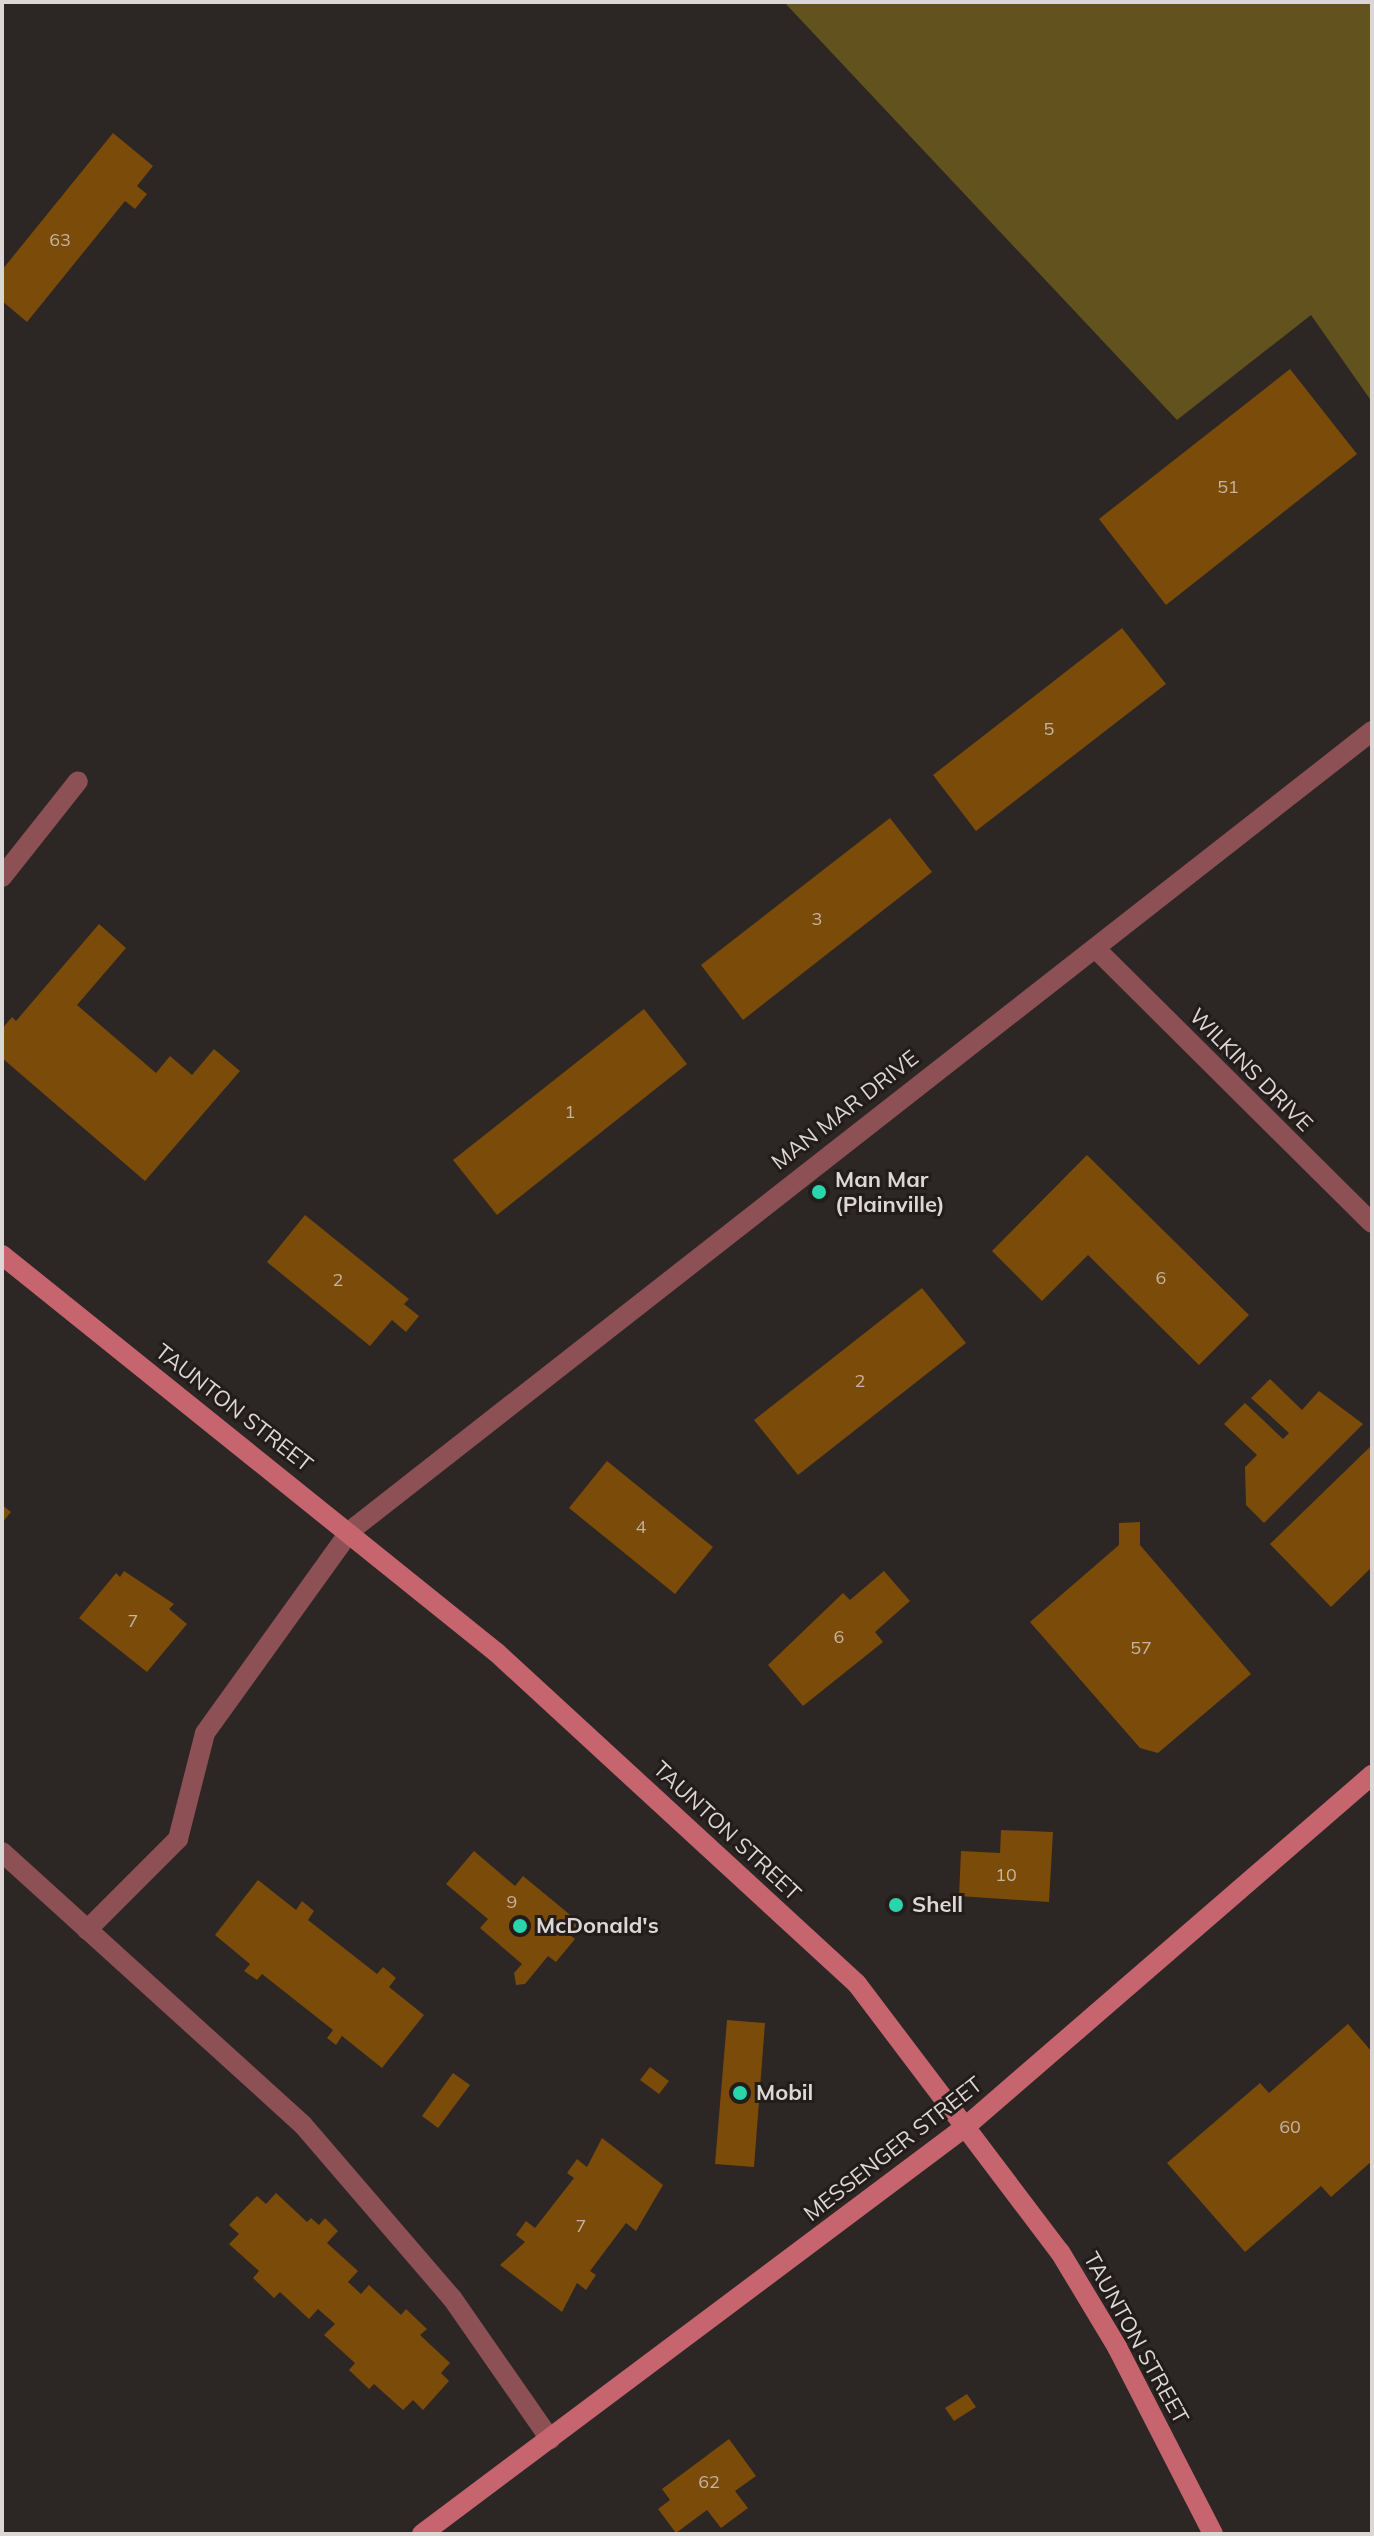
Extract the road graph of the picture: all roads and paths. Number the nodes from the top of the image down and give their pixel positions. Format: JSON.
{"nodes":[{"id":1,"x":1372,"y":731,"type":"edge"},
{"id":2,"x":78,"y":781,"type":"dead end"},
{"id":3,"x":2,"y":877,"type":"edge"},
{"id":4,"x":1097,"y":950,"type":"junction"},
{"id":5,"x":1372,"y":1223,"type":"edge"},
{"id":6,"x":2,"y":1255,"type":"edge"},
{"id":7,"x":350,"y":1531,"type":"junction"},
{"id":8,"x":1372,"y":1775,"type":"edge"},
{"id":9,"x":2,"y":1852,"type":"edge"},
{"id":10,"x":87,"y":1930,"type":"junction"},
{"id":11,"x":964,"y":2128,"type":"junction"},
{"id":12,"x":550,"y":2439,"type":"junction"},
{"id":13,"x":422,"y":2534,"type":"edge"},
{"id":14,"x":1213,"y":2534,"type":"edge"}],
"edges":[{"from":1,"to":4,"type":"street","name":"MAN MAR DRIVE"},
{"from":2,"to":3,"type":"street"},
{"from":4,"to":5,"type":"street","name":"WILKINS DRIVE"},
{"from":4,"to":7,"type":"street","name":"MAN MAR DRIVE"},
{"from":6,"to":7,"type":"main road","name":"TAUNTON STREET"},
{"from":7,"to":10,"type":"street","name":"MAN MAR DRIVE"},
{"from":7,"to":11,"type":"main road","name":"TAUNTON STREET"},
{"from":8,"to":11,"type":"main road","name":"MESSENGER STREET"},
{"from":9,"to":10,"type":"street"},
{"from":10,"to":12,"type":"street"},
{"from":11,"to":12,"type":"main road","name":"MESSENGER STREET"},
{"from":11,"to":14,"type":"main road","name":"TAUNTON STREET"},
{"from":12,"to":13,"type":"main road","name":"MESSENGER STREET"}]}
